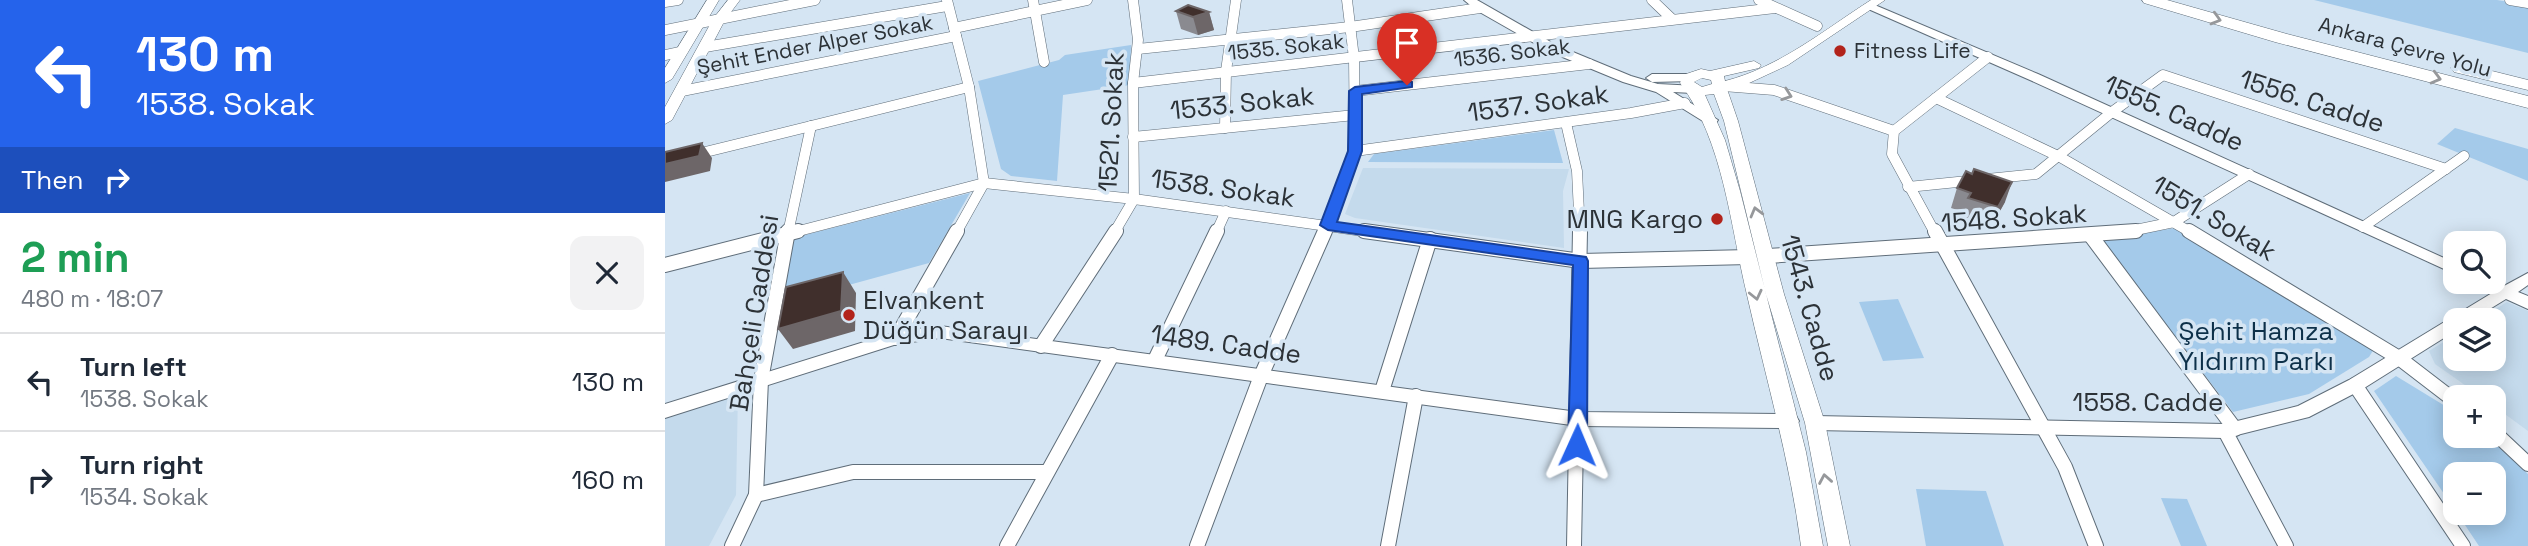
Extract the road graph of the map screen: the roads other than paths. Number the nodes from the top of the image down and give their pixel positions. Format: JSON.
{"nodes":[{"id":1,"x":678,"y":0,"type":"edge"},
{"id":2,"x":713,"y":0,"type":"edge"},
{"id":3,"x":734,"y":0,"type":"edge"},
{"id":4,"x":815,"y":0,"type":"edge"},
{"id":5,"x":1087,"y":0,"type":"edge"},
{"id":6,"x":1133,"y":0,"type":"edge"},
{"id":7,"x":1237,"y":0,"type":"edge"},
{"id":8,"x":1347,"y":0,"type":"edge"},
{"id":9,"x":1652,"y":0,"type":"edge"},
{"id":10,"x":1759,"y":0,"type":"edge"},
{"id":11,"x":2150,"y":0,"type":"edge"},
{"id":12,"x":2202,"y":0,"type":"edge"},
{"id":13,"x":2510,"y":0,"type":"edge"},
{"id":14,"x":665,"y":2,"type":"edge"},
{"id":15,"x":1475,"y":2,"type":"edge"},
{"id":16,"x":1869,"y":2,"type":"edge"},
{"id":17,"x":947,"y":3,"type":"edge"},
{"id":18,"x":2528,"y":3,"type":"edge"},
{"id":19,"x":1033,"y":5,"type":"edge"},
{"id":20,"x":1775,"y":8,"type":"junction"},
{"id":21,"x":719,"y":19,"type":"junction"},
{"id":22,"x":1672,"y":19,"type":"junction"},
{"id":23,"x":698,"y":24,"type":"junction"},
{"id":24,"x":1817,"y":26,"type":"junction"},
{"id":25,"x":1350,"y":27,"type":"junction"},
{"id":26,"x":665,"y":30,"type":"edge"},
{"id":27,"x":955,"y":32,"type":"junction"},
{"id":28,"x":1531,"y":37,"type":"junction"},
{"id":29,"x":1231,"y":40,"type":"junction"},
{"id":30,"x":705,"y":47,"type":"junction"},
{"id":31,"x":1138,"y":49,"type":"junction"},
{"id":32,"x":680,"y":52,"type":"junction"},
{"id":33,"x":665,"y":55,"type":"edge"},
{"id":34,"x":1988,"y":57,"type":"junction"},
{"id":35,"x":1354,"y":58,"type":"junction"},
{"id":36,"x":1044,"y":62,"type":"dead end"},
{"id":37,"x":1589,"y":64,"type":"junction"},
{"id":38,"x":1226,"y":71,"type":"junction"},
{"id":39,"x":1612,"y":72,"type":"junction"},
{"id":40,"x":1757,"y":74,"type":"junction"},
{"id":41,"x":665,"y":79,"type":"edge"},
{"id":42,"x":1133,"y":83,"type":"junction"},
{"id":43,"x":1717,"y":83,"type":"junction"},
{"id":44,"x":2528,"y":85,"type":"edge"},
{"id":45,"x":1746,"y":86,"type":"junction"},
{"id":46,"x":969,"y":87,"type":"junction"},
{"id":47,"x":1690,"y":90,"type":"junction"},
{"id":48,"x":682,"y":91,"type":"junction"},
{"id":49,"x":1355,"y":91,"type":"junction"},
{"id":50,"x":1936,"y":98,"type":"junction"},
{"id":51,"x":2528,"y":102,"type":"edge"},
{"id":52,"x":2112,"y":112,"type":"junction"},
{"id":53,"x":1355,"y":115,"type":"junction"},
{"id":54,"x":665,"y":120,"type":"edge"},
{"id":55,"x":1731,"y":121,"type":"junction"},
{"id":56,"x":1566,"y":123,"type":"junction"},
{"id":57,"x":811,"y":126,"type":"junction"},
{"id":58,"x":1225,"y":128,"type":"junction"},
{"id":59,"x":1894,"y":131,"type":"junction"},
{"id":60,"x":1133,"y":137,"type":"junction"},
{"id":61,"x":1355,"y":151,"type":"junction"},
{"id":62,"x":2464,"y":156,"type":"dead end"},
{"id":63,"x":2060,"y":157,"type":"junction"},
{"id":64,"x":665,"y":162,"type":"edge"},
{"id":65,"x":2446,"y":169,"type":"junction"},
{"id":66,"x":2249,"y":174,"type":"junction"},
{"id":67,"x":983,"y":183,"type":"junction"},
{"id":68,"x":1908,"y":187,"type":"junction"},
{"id":69,"x":1133,"y":199,"type":"junction"},
{"id":70,"x":1226,"y":211,"type":"junction"},
{"id":71,"x":2174,"y":222,"type":"junction"},
{"id":72,"x":1328,"y":225,"type":"junction"},
{"id":73,"x":2363,"y":227,"type":"junction"},
{"id":74,"x":787,"y":236,"type":"junction"},
{"id":75,"x":2091,"y":236,"type":"junction"},
{"id":76,"x":1430,"y":239,"type":"junction"},
{"id":77,"x":1941,"y":245,"type":"junction"},
{"id":78,"x":1758,"y":257,"type":"junction"},
{"id":79,"x":1581,"y":261,"type":"junction"},
{"id":80,"x":2443,"y":264,"type":"edge"},
{"id":81,"x":665,"y":265,"type":"edge"},
{"id":82,"x":2528,"y":278,"type":"edge"},
{"id":83,"x":2506,"y":291,"type":"edge"},
{"id":84,"x":2506,"y":292,"type":"edge"},
{"id":85,"x":2502,"y":294,"type":"edge"},
{"id":86,"x":2528,"y":303,"type":"edge"},
{"id":87,"x":2479,"y":308,"type":"edge"},
{"id":88,"x":2443,"y":330,"type":"edge"},
{"id":89,"x":896,"y":338,"type":"junction"},
{"id":90,"x":1041,"y":345,"type":"junction"},
{"id":91,"x":1112,"y":355,"type":"junction"},
{"id":92,"x":2399,"y":358,"type":"junction"},
{"id":93,"x":1155,"y":359,"type":"junction"},
{"id":94,"x":1261,"y":376,"type":"junction"},
{"id":95,"x":761,"y":380,"type":"junction"},
{"id":96,"x":2355,"y":384,"type":"junction"},
{"id":97,"x":1382,"y":391,"type":"junction"},
{"id":98,"x":2443,"y":392,"type":"edge"},
{"id":99,"x":1416,"y":396,"type":"junction"},
{"id":100,"x":665,"y":411,"type":"edge"},
{"id":101,"x":1578,"y":419,"type":"junction"},
{"id":102,"x":1790,"y":421,"type":"junction"},
{"id":103,"x":1815,"y":423,"type":"junction"},
{"id":104,"x":2042,"y":427,"type":"junction"},
{"id":105,"x":2230,"y":430,"type":"junction"},
{"id":106,"x":2506,"y":443,"type":"edge"},
{"id":107,"x":2528,"y":464,"type":"edge"},
{"id":108,"x":1047,"y":472,"type":"junction"},
{"id":109,"x":756,"y":495,"type":"junction"},
{"id":110,"x":732,"y":546,"type":"edge"},
{"id":111,"x":1007,"y":546,"type":"edge"},
{"id":112,"x":1197,"y":546,"type":"edge"},
{"id":113,"x":1388,"y":546,"type":"edge"},
{"id":114,"x":1574,"y":546,"type":"edge"},
{"id":115,"x":1812,"y":546,"type":"edge"},
{"id":116,"x":1839,"y":546,"type":"edge"},
{"id":117,"x":2096,"y":546,"type":"edge"},
{"id":118,"x":2286,"y":546,"type":"edge"},
{"id":119,"x":2463,"y":546,"type":"edge"}],
"edges":[{"from":1,"to":14,"type":"street"},
{"from":2,"to":23,"type":"main road"},
{"from":3,"to":21,"type":"main road"},
{"from":4,"to":21,"type":"street"},
{"from":5,"to":19,"type":"street","name":"Şehit Ender Alper Sokak"},
{"from":6,"to":31,"type":"street","name":"1521. Sokak"},
{"from":7,"to":29,"type":"street"},
{"from":8,"to":25,"type":"street"},
{"from":9,"to":22,"type":"street"},
{"from":10,"to":20,"type":"street"},
{"from":11,"to":51,"type":"highway","name":"Ankara Çevre Yolu","one_way":true},
{"from":12,"to":44,"type":"highway","name":"Ankara Çevre Yolu"},
{"from":13,"to":18,"type":"street"},
{"from":15,"to":25,"type":"street"},
{"from":15,"to":28,"type":"street"},
{"from":16,"to":24,"type":"main road"},
{"from":16,"to":34,"type":"street","name":"1555. Cadde"},
{"from":16,"to":40,"type":"main road"},
{"from":17,"to":27,"type":"street"},
{"from":17,"to":30,"type":"street"},
{"from":19,"to":27,"type":"street","name":"Şehit Ender Alper Sokak"},
{"from":19,"to":36,"type":"street"},
{"from":20,"to":22,"type":"street","name":"1535. Sokak"},
{"from":20,"to":24,"type":"street"},
{"from":21,"to":23,"type":"street"},
{"from":21,"to":30,"type":"main road"},
{"from":22,"to":28,"type":"street","name":"1535. Sokak"},
{"from":23,"to":26,"type":"street"},
{"from":23,"to":32,"type":"main road"},
{"from":24,"to":43,"type":"main road"},
{"from":25,"to":29,"type":"street"},
{"from":25,"to":35,"type":"street"},
{"from":27,"to":46,"type":"street"},
{"from":27,"to":48,"type":"street","name":"Şehit Ender Alper Sokak"},
{"from":28,"to":35,"type":"street","name":"1535. Sokak"},
{"from":28,"to":37,"type":"street"},
{"from":29,"to":31,"type":"street"},
{"from":29,"to":38,"type":"street"},
{"from":30,"to":48,"type":"main road"},
{"from":31,"to":42,"type":"street","name":"1521. Sokak"},
{"from":32,"to":33,"type":"street"},
{"from":32,"to":41,"type":"main road"},
{"from":34,"to":50,"type":"street"},
{"from":34,"to":52,"type":"street","name":"1555. Cadde"},
{"from":35,"to":38,"type":"street","name":"1535. Sokak"},
{"from":35,"to":49,"type":"street"},
{"from":37,"to":39,"type":"street"},
{"from":37,"to":49,"type":"street","name":"1536. Sokak"},
{"from":38,"to":42,"type":"street","name":"1535. Sokak"},
{"from":38,"to":58,"type":"street"},
{"from":39,"to":47,"type":"street"},
{"from":39,"to":47,"type":"street"},
{"from":40,"to":43,"type":"main road"},
{"from":40,"to":45,"type":"main road"},
{"from":42,"to":60,"type":"street","name":"1521. Sokak"},
{"from":43,"to":45,"type":"street"},
{"from":43,"to":47,"type":"main road"},
{"from":43,"to":55,"type":"main road","name":"1543. Cadde"},
{"from":45,"to":55,"type":"main road"},
{"from":45,"to":59,"type":"street","one_way":true},
{"from":46,"to":57,"type":"street"},
{"from":46,"to":67,"type":"street"},
{"from":47,"to":56,"type":"street","name":"1537. Sokak"},
{"from":47,"to":78,"type":"main road","name":"1543. Cadde"},
{"from":48,"to":54,"type":"main road"},
{"from":49,"to":53,"type":"street"},
{"from":50,"to":59,"type":"street"},
{"from":50,"to":63,"type":"street","name":"1551. Sokak"},
{"from":52,"to":63,"type":"street"},
{"from":52,"to":65,"type":"street","name":"1556. Cadde"},
{"from":52,"to":66,"type":"street","name":"1555. Cadde"},
{"from":53,"to":58,"type":"street","name":"1533. Sokak"},
{"from":53,"to":61,"type":"street"},
{"from":78,"to":55,"type":"main road","name":"1543. Cadde","one_way":true},
{"from":56,"to":61,"type":"street","name":"1537. Sokak"},
{"from":56,"to":79,"type":"street"},
{"from":57,"to":64,"type":"street"},
{"from":57,"to":74,"type":"street","name":"Bahçeli Caddesi"},
{"from":58,"to":60,"type":"street","name":"1533. Sokak"},
{"from":59,"to":68,"type":"street"},
{"from":60,"to":69,"type":"street","name":"1521. Sokak"},
{"from":61,"to":72,"type":"street"},
{"from":62,"to":65,"type":"street"},
{"from":63,"to":68,"type":"street"},
{"from":63,"to":71,"type":"street","name":"1551. Sokak"},
{"from":65,"to":73,"type":"street"},
{"from":66,"to":71,"type":"street","name":"1548. Sokak"},
{"from":66,"to":73,"type":"street","name":"1555. Cadde"},
{"from":67,"to":69,"type":"street","name":"1538. Sokak"},
{"from":67,"to":74,"type":"street"},
{"from":67,"to":89,"type":"street"},
{"from":68,"to":77,"type":"street"},
{"from":69,"to":70,"type":"street","name":"1538. Sokak"},
{"from":69,"to":90,"type":"street","name":"1521. Sokak"},
{"from":70,"to":72,"type":"street","name":"1538. Sokak"},
{"from":70,"to":93,"type":"street"},
{"from":71,"to":75,"type":"street","name":"1548. Sokak"},
{"from":71,"to":92,"type":"street","name":"1551. Sokak"},
{"from":72,"to":76,"type":"street","name":"1538. Sokak"},
{"from":72,"to":94,"type":"street"},
{"from":73,"to":80,"type":"street","name":"1555. Cadde"},
{"from":74,"to":81,"type":"street"},
{"from":74,"to":95,"type":"street","name":"Bahçeli Caddesi"},
{"from":75,"to":77,"type":"street","name":"1548. Sokak"},
{"from":75,"to":105,"type":"street"},
{"from":76,"to":79,"type":"street","name":"1538. Sokak"},
{"from":76,"to":97,"type":"street"},
{"from":77,"to":78,"type":"street","name":"1548. Sokak"},
{"from":77,"to":104,"type":"street"},
{"from":78,"to":79,"type":"street","name":"1538. Sokak"},
{"from":78,"to":102,"type":"main road","name":"1543. Cadde","one_way":true},
{"from":78,"to":103,"type":"main road","name":"1543. Cadde"},
{"from":79,"to":101,"type":"street"},
{"from":82,"to":83,"type":"street"},
{"from":84,"to":86,"type":"street"},
{"from":85,"to":87,"type":"street"},
{"from":88,"to":92,"type":"street","name":"1558. Cadde"},
{"from":89,"to":90,"type":"street","name":"1489. Cadde"},
{"from":89,"to":95,"type":"street","name":"1489. Cadde"},
{"from":90,"to":91,"type":"street","name":"1489. Cadde"},
{"from":91,"to":93,"type":"street","name":"1489. Cadde"},
{"from":91,"to":108,"type":"street"},
{"from":92,"to":96,"type":"street","name":"1558. Cadde"},
{"from":92,"to":98,"type":"street","name":"1551. Sokak"},
{"from":93,"to":94,"type":"street","name":"1489. Cadde"},
{"from":94,"to":97,"type":"street","name":"1489. Cadde"},
{"from":94,"to":112,"type":"street"},
{"from":95,"to":100,"type":"street","name":"1489. Cadde"},
{"from":95,"to":109,"type":"street","name":"Bahçeli Caddesi"},
{"from":96,"to":105,"type":"street","name":"1558. Cadde"},
{"from":96,"to":119,"type":"street"},
{"from":97,"to":99,"type":"street","name":"1489. Cadde"},
{"from":99,"to":101,"type":"street","name":"1489. Cadde"},
{"from":99,"to":113,"type":"street"},
{"from":101,"to":102,"type":"street","name":"1489. Cadde"},
{"from":101,"to":114,"type":"street"},
{"from":102,"to":115,"type":"main road","name":"1543. Cadde"},
{"from":103,"to":104,"type":"street","name":"1558. Cadde"},
{"from":116,"to":103,"type":"main road","name":"1543. Cadde","one_way":true},
{"from":104,"to":105,"type":"street","name":"1558. Cadde"},
{"from":104,"to":117,"type":"street"},
{"from":105,"to":118,"type":"street"},
{"from":106,"to":107,"type":"street"},
{"from":108,"to":109,"type":"street"},
{"from":108,"to":111,"type":"street"},
{"from":109,"to":110,"type":"street","name":"Bahçeli Caddesi"}]}
